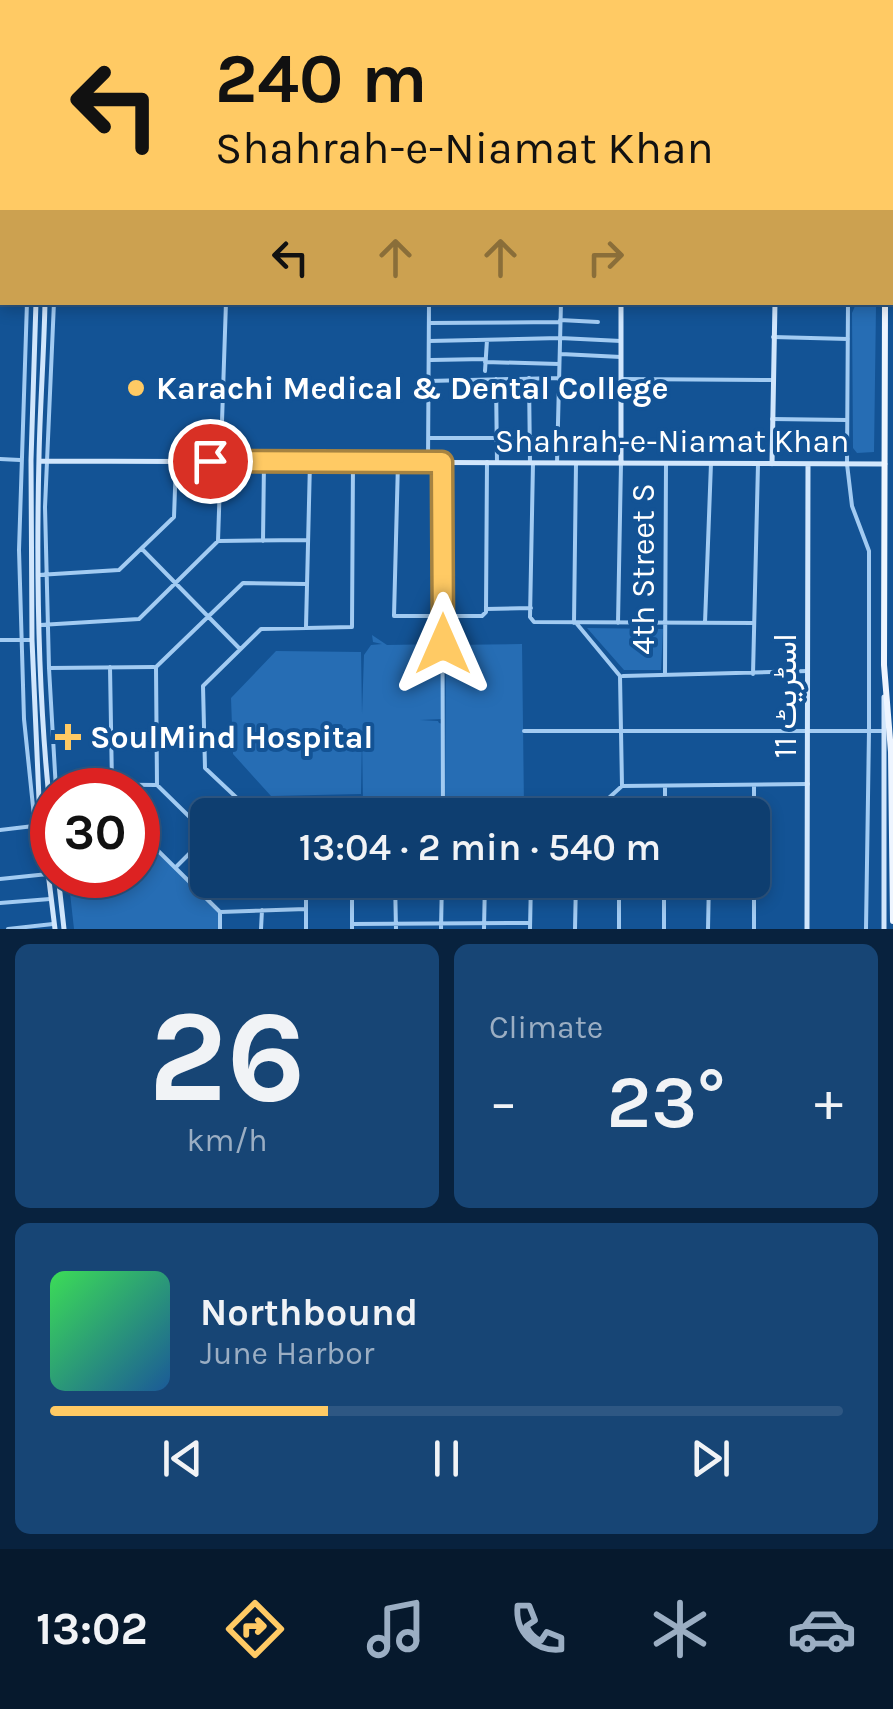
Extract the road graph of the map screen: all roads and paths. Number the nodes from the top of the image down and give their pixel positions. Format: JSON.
{"nodes":[{"id":1,"x":28,"y":305,"type":"edge"},
{"id":2,"x":36,"y":305,"type":"edge"},
{"id":3,"x":45,"y":305,"type":"edge"},
{"id":4,"x":54,"y":305,"type":"edge"},
{"id":5,"x":226,"y":305,"type":"edge"},
{"id":6,"x":429,"y":305,"type":"edge"},
{"id":7,"x":561,"y":305,"type":"edge"},
{"id":8,"x":622,"y":305,"type":"edge"},
{"id":9,"x":774,"y":305,"type":"edge"},
{"id":10,"x":848,"y":305,"type":"edge"},
{"id":11,"x":885,"y":305,"type":"edge"},
{"id":12,"x":560,"y":321,"type":"junction"},
{"id":13,"x":598,"y":322,"type":"dead end"},
{"id":14,"x":429,"y":323,"type":"junction"},
{"id":15,"x":774,"y":337,"type":"junction"},
{"id":16,"x":560,"y":338,"type":"junction"},
{"id":17,"x":848,"y":339,"type":"junction"},
{"id":18,"x":487,"y":340,"type":"junction"},
{"id":19,"x":429,"y":341,"type":"junction"},
{"id":20,"x":622,"y":341,"type":"junction"},
{"id":21,"x":560,"y":354,"type":"junction"},
{"id":22,"x":622,"y":356,"type":"junction"},
{"id":23,"x":428,"y":360,"type":"junction"},
{"id":24,"x":486,"y":360,"type":"junction"},
{"id":25,"x":560,"y":364,"type":"junction"},
{"id":26,"x":485,"y":371,"type":"dead end"},
{"id":27,"x":529,"y":378,"type":"junction"},
{"id":28,"x":559,"y":378,"type":"junction"},
{"id":29,"x":621,"y":378,"type":"junction"},
{"id":30,"x":496,"y":379,"type":"junction"},
{"id":31,"x":773,"y":380,"type":"junction"},
{"id":32,"x":428,"y":381,"type":"junction"},
{"id":33,"x":772,"y":419,"type":"junction"},
{"id":34,"x":847,"y":420,"type":"junction"},
{"id":35,"x":429,"y":438,"type":"junction"},
{"id":36,"x":497,"y":438,"type":"junction"},
{"id":37,"x":529,"y":438,"type":"junction"},
{"id":38,"x":559,"y":438,"type":"junction"},
{"id":39,"x":0,"y":459,"type":"edge"},
{"id":40,"x":26,"y":460,"type":"junction"},
{"id":41,"x":43,"y":461,"type":"junction"},
{"id":42,"x":176,"y":462,"type":"junction"},
{"id":43,"x":222,"y":462,"type":"junction"},
{"id":44,"x":264,"y":462,"type":"junction"},
{"id":45,"x":310,"y":462,"type":"junction"},
{"id":46,"x":353,"y":462,"type":"junction"},
{"id":47,"x":398,"y":462,"type":"junction"},
{"id":48,"x":428,"y":462,"type":"junction"},
{"id":49,"x":442,"y":462,"type":"junction"},
{"id":50,"x":488,"y":462,"type":"junction"},
{"id":51,"x":497,"y":462,"type":"junction"},
{"id":52,"x":532,"y":463,"type":"junction"},
{"id":53,"x":558,"y":463,"type":"junction"},
{"id":54,"x":576,"y":463,"type":"junction"},
{"id":55,"x":621,"y":463,"type":"junction"},
{"id":56,"x":666,"y":463,"type":"junction"},
{"id":57,"x":711,"y":463,"type":"junction"},
{"id":58,"x":758,"y":464,"type":"junction"},
{"id":59,"x":772,"y":464,"type":"junction"},
{"id":60,"x":808,"y":464,"type":"junction"},
{"id":61,"x":846,"y":464,"type":"junction"},
{"id":62,"x":886,"y":464,"type":"junction"},
{"id":63,"x":263,"y":540,"type":"junction"},
{"id":64,"x":308,"y":540,"type":"junction"},
{"id":65,"x":218,"y":542,"type":"junction"},
{"id":66,"x":142,"y":549,"type":"junction"},
{"id":67,"x":46,"y":575,"type":"junction"},
{"id":68,"x":38,"y":576,"type":"junction"},
{"id":69,"x":176,"y":584,"type":"junction"},
{"id":70,"x":306,"y":584,"type":"junction"},
{"id":71,"x":531,"y":608,"type":"junction"},
{"id":72,"x":486,"y":612,"type":"junction"},
{"id":73,"x":208,"y":616,"type":"junction"},
{"id":74,"x":443,"y":617,"type":"junction"},
{"id":75,"x":618,"y":622,"type":"junction"},
{"id":76,"x":666,"y":622,"type":"junction"},
{"id":77,"x":704,"y":622,"type":"junction"},
{"id":78,"x":754,"y":622,"type":"junction"},
{"id":79,"x":575,"y":623,"type":"junction"},
{"id":80,"x":48,"y":624,"type":"junction"},
{"id":81,"x":40,"y":625,"type":"junction"},
{"id":82,"x":306,"y":628,"type":"junction"},
{"id":83,"x":0,"y":640,"type":"edge"},
{"id":84,"x":21,"y":640,"type":"junction"},
{"id":85,"x":32,"y":640,"type":"junction"},
{"id":86,"x":240,"y":650,"type":"junction"},
{"id":87,"x":884,"y":665,"type":"junction"},
{"id":88,"x":110,"y":667,"type":"junction"},
{"id":89,"x":156,"y":667,"type":"junction"},
{"id":90,"x":49,"y":668,"type":"junction"},
{"id":91,"x":808,"y":671,"type":"junction"},
{"id":92,"x":753,"y":674,"type":"junction"},
{"id":93,"x":620,"y":676,"type":"junction"},
{"id":94,"x":665,"y":676,"type":"junction"},
{"id":95,"x":524,"y":731,"type":"dead end"},
{"id":96,"x":621,"y":731,"type":"junction"},
{"id":97,"x":808,"y":731,"type":"junction"},
{"id":98,"x":869,"y":731,"type":"junction"},
{"id":99,"x":884,"y":731,"type":"junction"},
{"id":100,"x":31,"y":768,"type":"edge"},
{"id":101,"x":36,"y":768,"type":"edge"},
{"id":102,"x":48,"y":768,"type":"edge"},
{"id":103,"x":55,"y":768,"type":"edge"},
{"id":104,"x":112,"y":768,"type":"edge"},
{"id":105,"x":156,"y":768,"type":"edge"},
{"id":106,"x":808,"y":784,"type":"junction"},
{"id":107,"x":754,"y":785,"type":"junction"},
{"id":108,"x":622,"y":786,"type":"junction"},
{"id":109,"x":665,"y":786,"type":"junction"},
{"id":110,"x":160,"y":789,"type":"edge"},
{"id":111,"x":893,"y":794,"type":"edge"},
{"id":112,"x":237,"y":798,"type":"edge"},
{"id":113,"x":443,"y":798,"type":"edge"},
{"id":114,"x":609,"y":798,"type":"edge"},
{"id":115,"x":665,"y":798,"type":"edge"},
{"id":116,"x":754,"y":798,"type":"edge"},
{"id":117,"x":190,"y":818,"type":"edge"},
{"id":118,"x":30,"y":828,"type":"edge"},
{"id":119,"x":0,"y":830,"type":"edge"},
{"id":120,"x":160,"y":853,"type":"edge"},
{"id":121,"x":190,"y":853,"type":"edge"},
{"id":122,"x":175,"y":868,"type":"junction"},
{"id":123,"x":30,"y":876,"type":"edge"},
{"id":124,"x":0,"y":879,"type":"edge"},
{"id":125,"x":61,"y":898,"type":"edge"},
{"id":126,"x":306,"y":898,"type":"edge"},
{"id":127,"x":352,"y":898,"type":"edge"},
{"id":128,"x":395,"y":898,"type":"edge"},
{"id":129,"x":442,"y":898,"type":"edge"},
{"id":130,"x":485,"y":898,"type":"edge"},
{"id":131,"x":531,"y":898,"type":"edge"},
{"id":132,"x":576,"y":898,"type":"edge"},
{"id":133,"x":619,"y":898,"type":"edge"},
{"id":134,"x":664,"y":898,"type":"edge"},
{"id":135,"x":709,"y":898,"type":"edge"},
{"id":136,"x":754,"y":898,"type":"edge"},
{"id":137,"x":51,"y":899,"type":"joint"},
{"id":138,"x":0,"y":903,"type":"edge"},
{"id":139,"x":306,"y":909,"type":"junction"},
{"id":140,"x":262,"y":910,"type":"junction"},
{"id":141,"x":220,"y":912,"type":"junction"},
{"id":142,"x":893,"y":921,"type":"edge"},
{"id":143,"x":54,"y":926,"type":"edge"},
{"id":144,"x":352,"y":926,"type":"edge"},
{"id":145,"x":396,"y":926,"type":"edge"},
{"id":146,"x":441,"y":926,"type":"edge"},
{"id":147,"x":484,"y":926,"type":"edge"},
{"id":148,"x":530,"y":926,"type":"edge"},
{"id":149,"x":8,"y":929,"type":"edge"},
{"id":150,"x":64,"y":929,"type":"edge"},
{"id":151,"x":220,"y":929,"type":"edge"},
{"id":152,"x":262,"y":929,"type":"edge"},
{"id":153,"x":306,"y":929,"type":"edge"},
{"id":154,"x":575,"y":929,"type":"edge"},
{"id":155,"x":619,"y":929,"type":"edge"},
{"id":156,"x":664,"y":929,"type":"edge"},
{"id":157,"x":708,"y":929,"type":"edge"},
{"id":158,"x":754,"y":929,"type":"edge"},
{"id":159,"x":807,"y":929,"type":"edge"},
{"id":160,"x":866,"y":929,"type":"edge"},
{"id":161,"x":884,"y":929,"type":"edge"}],
"edges":[{"from":1,"to":40,"type":"street"},
{"from":2,"to":40,"type":"main road"},
{"from":3,"to":41,"type":"main road"},
{"from":4,"to":41,"type":"street"},
{"from":5,"to":43,"type":"street"},
{"from":6,"to":14,"type":"street"},
{"from":7,"to":12,"type":"street"},
{"from":8,"to":20,"type":"main road"},
{"from":9,"to":15,"type":"main road"},
{"from":10,"to":17,"type":"street"},
{"from":11,"to":62,"type":"main road"},
{"from":12,"to":13,"type":"street"},
{"from":12,"to":14,"type":"street"},
{"from":12,"to":16,"type":"street"},
{"from":14,"to":19,"type":"street"},
{"from":15,"to":17,"type":"street"},
{"from":15,"to":31,"type":"main road"},
{"from":16,"to":18,"type":"street"},
{"from":16,"to":20,"type":"street"},
{"from":16,"to":21,"type":"street"},
{"from":17,"to":34,"type":"street"},
{"from":18,"to":19,"type":"street"},
{"from":18,"to":24,"type":"street"},
{"from":19,"to":23,"type":"street"},
{"from":20,"to":22,"type":"main road"},
{"from":21,"to":22,"type":"street"},
{"from":21,"to":25,"type":"street"},
{"from":22,"to":29,"type":"main road"},
{"from":23,"to":24,"type":"street"},
{"from":23,"to":32,"type":"street"},
{"from":24,"to":25,"type":"street"},
{"from":24,"to":26,"type":"street"},
{"from":25,"to":28,"type":"street"},
{"from":27,"to":28,"type":"street"},
{"from":27,"to":30,"type":"street"},
{"from":27,"to":37,"type":"street"},
{"from":28,"to":38,"type":"street"},
{"from":29,"to":31,"type":"street"},
{"from":29,"to":55,"type":"main road"},
{"from":30,"to":32,"type":"street"},
{"from":30,"to":36,"type":"street"},
{"from":31,"to":33,"type":"main road"},
{"from":32,"to":35,"type":"street"},
{"from":33,"to":34,"type":"street"},
{"from":33,"to":59,"type":"main road"},
{"from":34,"to":61,"type":"street"},
{"from":35,"to":36,"type":"street"},
{"from":35,"to":48,"type":"street"},
{"from":36,"to":37,"type":"street"},
{"from":36,"to":51,"type":"street"},
{"from":37,"to":38,"type":"street"},
{"from":37,"to":52,"type":"street"},
{"from":38,"to":53,"type":"street"},
{"from":39,"to":40,"type":"street"},
{"from":40,"to":41,"type":"street"},
{"from":40,"to":84,"type":"street"},
{"from":40,"to":85,"type":"main road"},
{"from":41,"to":42,"type":"main road","name":"Shahrah-e-Niamat Khan"},
{"from":41,"to":67,"type":"street"},
{"from":41,"to":68,"type":"main road"},
{"from":42,"to":43,"type":"main road","name":"Shahrah-e-Niamat Khan"},
{"from":42,"to":66,"type":"street"},
{"from":43,"to":44,"type":"main road","name":"Shahrah-e-Niamat Khan"},
{"from":43,"to":65,"type":"street"},
{"from":44,"to":45,"type":"main road","name":"Shahrah-e-Niamat Khan"},
{"from":44,"to":63,"type":"street"},
{"from":45,"to":46,"type":"main road","name":"Shahrah-e-Niamat Khan"},
{"from":45,"to":64,"type":"street"},
{"from":46,"to":47,"type":"main road","name":"Shahrah-e-Niamat Khan"},
{"from":46,"to":82,"type":"street"},
{"from":47,"to":48,"type":"main road","name":"Shahrah-e-Niamat Khan"},
{"from":47,"to":74,"type":"street"},
{"from":48,"to":49,"type":"main road","name":"Shahrah-e-Niamat Khan"},
{"from":49,"to":50,"type":"main road","name":"Shahrah-e-Niamat Khan"},
{"from":49,"to":74,"type":"street"},
{"from":50,"to":51,"type":"main road","name":"Shahrah-e-Niamat Khan"},
{"from":50,"to":72,"type":"street"},
{"from":51,"to":52,"type":"main road","name":"Shahrah-e-Niamat Khan"},
{"from":52,"to":53,"type":"main road","name":"Shahrah-e-Niamat Khan"},
{"from":52,"to":71,"type":"street"},
{"from":53,"to":54,"type":"main road","name":"Shahrah-e-Niamat Khan"},
{"from":54,"to":55,"type":"main road","name":"Shahrah-e-Niamat Khan"},
{"from":54,"to":79,"type":"street"},
{"from":55,"to":56,"type":"main road","name":"Shahrah-e-Niamat Khan"},
{"from":55,"to":75,"type":"street"},
{"from":56,"to":57,"type":"main road","name":"Shahrah-e-Niamat Khan"},
{"from":56,"to":76,"type":"street","name":"4th Street S"},
{"from":57,"to":58,"type":"main road","name":"Shahrah-e-Niamat Khan"},
{"from":57,"to":77,"type":"street"},
{"from":58,"to":59,"type":"main road","name":"Shahrah-e-Niamat Khan"},
{"from":58,"to":78,"type":"street"},
{"from":59,"to":60,"type":"main road","name":"Shahrah-e-Niamat Khan"},
{"from":60,"to":61,"type":"main road","name":"Shahrah-e-Niamat Khan"},
{"from":60,"to":91,"type":"main road","name":"اسٹریٹ 11"},
{"from":61,"to":62,"type":"main road","name":"Shahrah-e-Niamat Khan"},
{"from":61,"to":98,"type":"street"},
{"from":62,"to":87,"type":"main road"},
{"from":63,"to":64,"type":"street"},
{"from":63,"to":65,"type":"street"},
{"from":64,"to":70,"type":"street"},
{"from":65,"to":69,"type":"street"},
{"from":66,"to":67,"type":"street"},
{"from":66,"to":69,"type":"street"},
{"from":67,"to":68,"type":"street"},
{"from":67,"to":80,"type":"street"},
{"from":68,"to":81,"type":"main road"},
{"from":69,"to":73,"type":"street"},
{"from":69,"to":80,"type":"street"},
{"from":70,"to":73,"type":"street"},
{"from":70,"to":82,"type":"street"},
{"from":71,"to":72,"type":"street"},
{"from":71,"to":79,"type":"street"},
{"from":72,"to":74,"type":"street"},
{"from":73,"to":86,"type":"street"},
{"from":73,"to":89,"type":"street"},
{"from":74,"to":113,"type":"street"},
{"from":75,"to":76,"type":"street"},
{"from":75,"to":79,"type":"street"},
{"from":76,"to":77,"type":"street"},
{"from":76,"to":94,"type":"street","name":"4th Street S"},
{"from":77,"to":78,"type":"street"},
{"from":78,"to":92,"type":"street"},
{"from":79,"to":93,"type":"street"},
{"from":80,"to":81,"type":"street"},
{"from":80,"to":90,"type":"street"},
{"from":81,"to":102,"type":"main road"},
{"from":82,"to":86,"type":"street"},
{"from":83,"to":84,"type":"street"},
{"from":84,"to":85,"type":"street"},
{"from":84,"to":100,"type":"street"},
{"from":85,"to":101,"type":"main road"},
{"from":86,"to":112,"type":"street"},
{"from":87,"to":99,"type":"main road"},
{"from":87,"to":111,"type":"main road"},
{"from":88,"to":89,"type":"street"},
{"from":88,"to":90,"type":"street"},
{"from":88,"to":104,"type":"street"},
{"from":89,"to":105,"type":"street"},
{"from":90,"to":103,"type":"street"},
{"from":91,"to":92,"type":"street"},
{"from":91,"to":97,"type":"main road","name":"اسٹریٹ 11"},
{"from":92,"to":94,"type":"street"},
{"from":93,"to":94,"type":"street"},
{"from":93,"to":96,"type":"street"},
{"from":95,"to":96,"type":"street"},
{"from":96,"to":97,"type":"street"},
{"from":96,"to":108,"type":"street"},
{"from":97,"to":98,"type":"street"},
{"from":97,"to":106,"type":"main road","name":"اسٹریٹ 11"},
{"from":98,"to":99,"type":"street"},
{"from":98,"to":160,"type":"street"},
{"from":99,"to":161,"type":"main road"},
{"from":106,"to":107,"type":"street"},
{"from":106,"to":159,"type":"main road","name":"اسٹریٹ 11"},
{"from":107,"to":109,"type":"street"},
{"from":107,"to":116,"type":"street"},
{"from":108,"to":109,"type":"street"},
{"from":108,"to":114,"type":"street"},
{"from":109,"to":115,"type":"street"},
{"from":110,"to":117,"type":"street"},
{"from":111,"to":142,"type":"main road"},
{"from":118,"to":119,"type":"street"},
{"from":120,"to":122,"type":"street"},
{"from":121,"to":122,"type":"street"},
{"from":122,"to":141,"type":"street"},
{"from":123,"to":124,"type":"street"},
{"from":125,"to":150,"type":"main road"},
{"from":126,"to":139,"type":"street"},
{"from":127,"to":144,"type":"street"},
{"from":128,"to":145,"type":"street"},
{"from":129,"to":146,"type":"street"},
{"from":130,"to":147,"type":"street"},
{"from":131,"to":148,"type":"street"},
{"from":132,"to":154,"type":"street"},
{"from":133,"to":155,"type":"street"},
{"from":134,"to":156,"type":"street"},
{"from":135,"to":157,"type":"street"},
{"from":136,"to":158,"type":"street"},
{"from":137,"to":138,"type":"street"},
{"from":137,"to":143,"type":"main road"},
{"from":139,"to":140,"type":"street"},
{"from":139,"to":153,"type":"street"},
{"from":140,"to":141,"type":"street"},
{"from":140,"to":152,"type":"street"},
{"from":141,"to":151,"type":"street"},
{"from":143,"to":149,"type":"street"},
{"from":144,"to":145,"type":"street"},
{"from":145,"to":146,"type":"street"},
{"from":146,"to":147,"type":"street"},
{"from":147,"to":148,"type":"street"}]}
